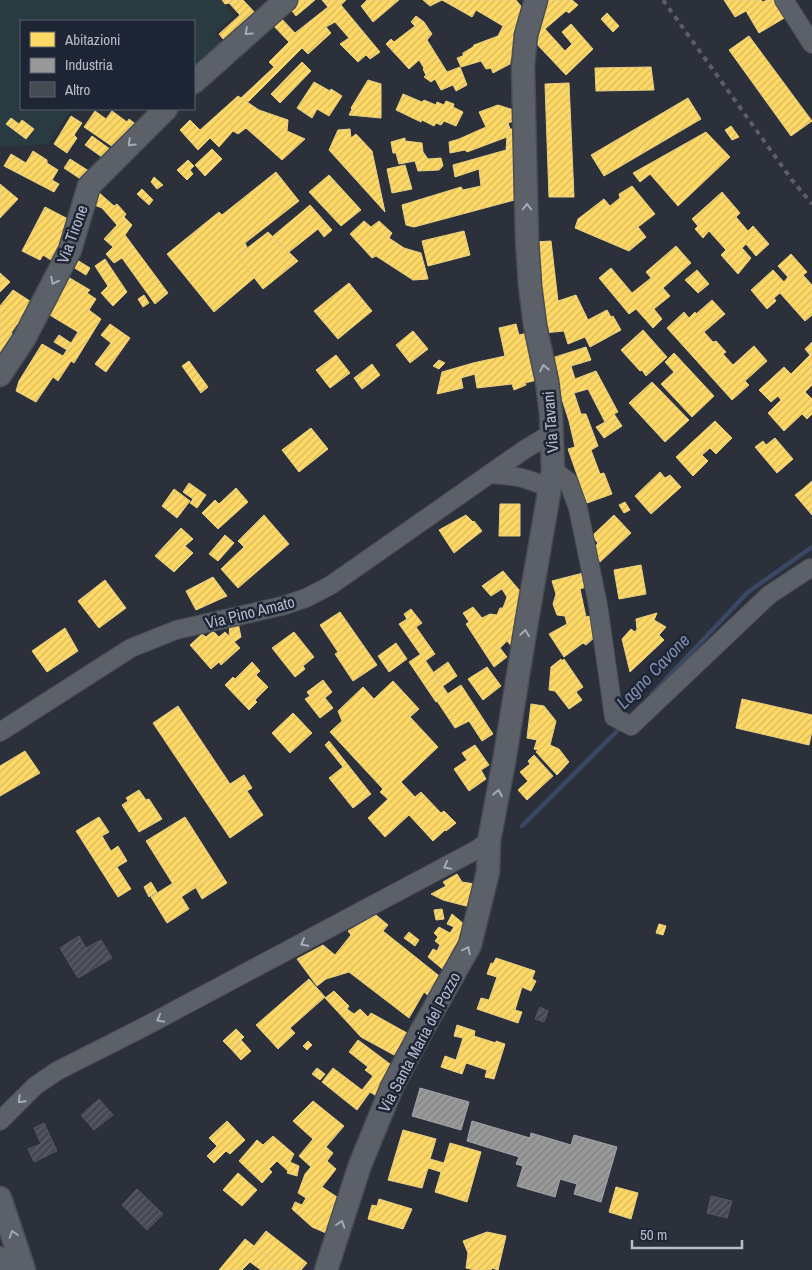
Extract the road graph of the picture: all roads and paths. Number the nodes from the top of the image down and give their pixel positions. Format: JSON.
{"nodes":[{"id":1,"x":286,"y":0,"type":"edge"},
{"id":2,"x":784,"y":0,"type":"edge"},
{"id":3,"x":532,"y":2,"type":"edge"},
{"id":4,"x":812,"y":44,"type":"edge"},
{"id":5,"x":195,"y":81,"type":"edge"},
{"id":6,"x":165,"y":110,"type":"edge"},
{"id":7,"x":0,"y":375,"type":"edge"},
{"id":8,"x":552,"y":433,"type":"junction"},
{"id":9,"x":490,"y":474,"type":"junction"},
{"id":10,"x":552,"y":479,"type":"junction"},
{"id":11,"x":812,"y":569,"type":"edge"},
{"id":12,"x":0,"y":732,"type":"edge"},
{"id":13,"x":489,"y":841,"type":"junction"},
{"id":14,"x":0,"y":1122,"type":"edge"},
{"id":15,"x":0,"y":1198,"type":"edge"},
{"id":16,"x":0,"y":1258,"type":"edge"},
{"id":17,"x":4,"y":1270,"type":"edge"},
{"id":18,"x":24,"y":1270,"type":"edge"},
{"id":19,"x":326,"y":1270,"type":"edge"}],
"edges":[{"from":1,"to":5,"type":"street","one_way":true},
{"from":2,"to":4,"type":"street"},
{"from":8,"to":3,"type":"street","name":"Via Tavani","one_way":true},
{"from":6,"to":7,"type":"street","name":"Via Tirone","one_way":true},
{"from":8,"to":9,"type":"street","name":"Via Pino Amato"},
{"from":8,"to":10,"type":"street","name":"Via Tavani"},
{"from":9,"to":10,"type":"street"},
{"from":9,"to":12,"type":"street","name":"Via Pino Amato"},
{"from":10,"to":11,"type":"street"},
{"from":13,"to":10,"type":"street","name":"Via Tavani","one_way":true},
{"from":13,"to":14,"type":"street","one_way":true},
{"from":19,"to":13,"type":"street","name":"Via Santa Maria del Pozzo","one_way":true},
{"from":18,"to":15,"type":"street","one_way":true},
{"from":16,"to":17,"type":"street"}]}
